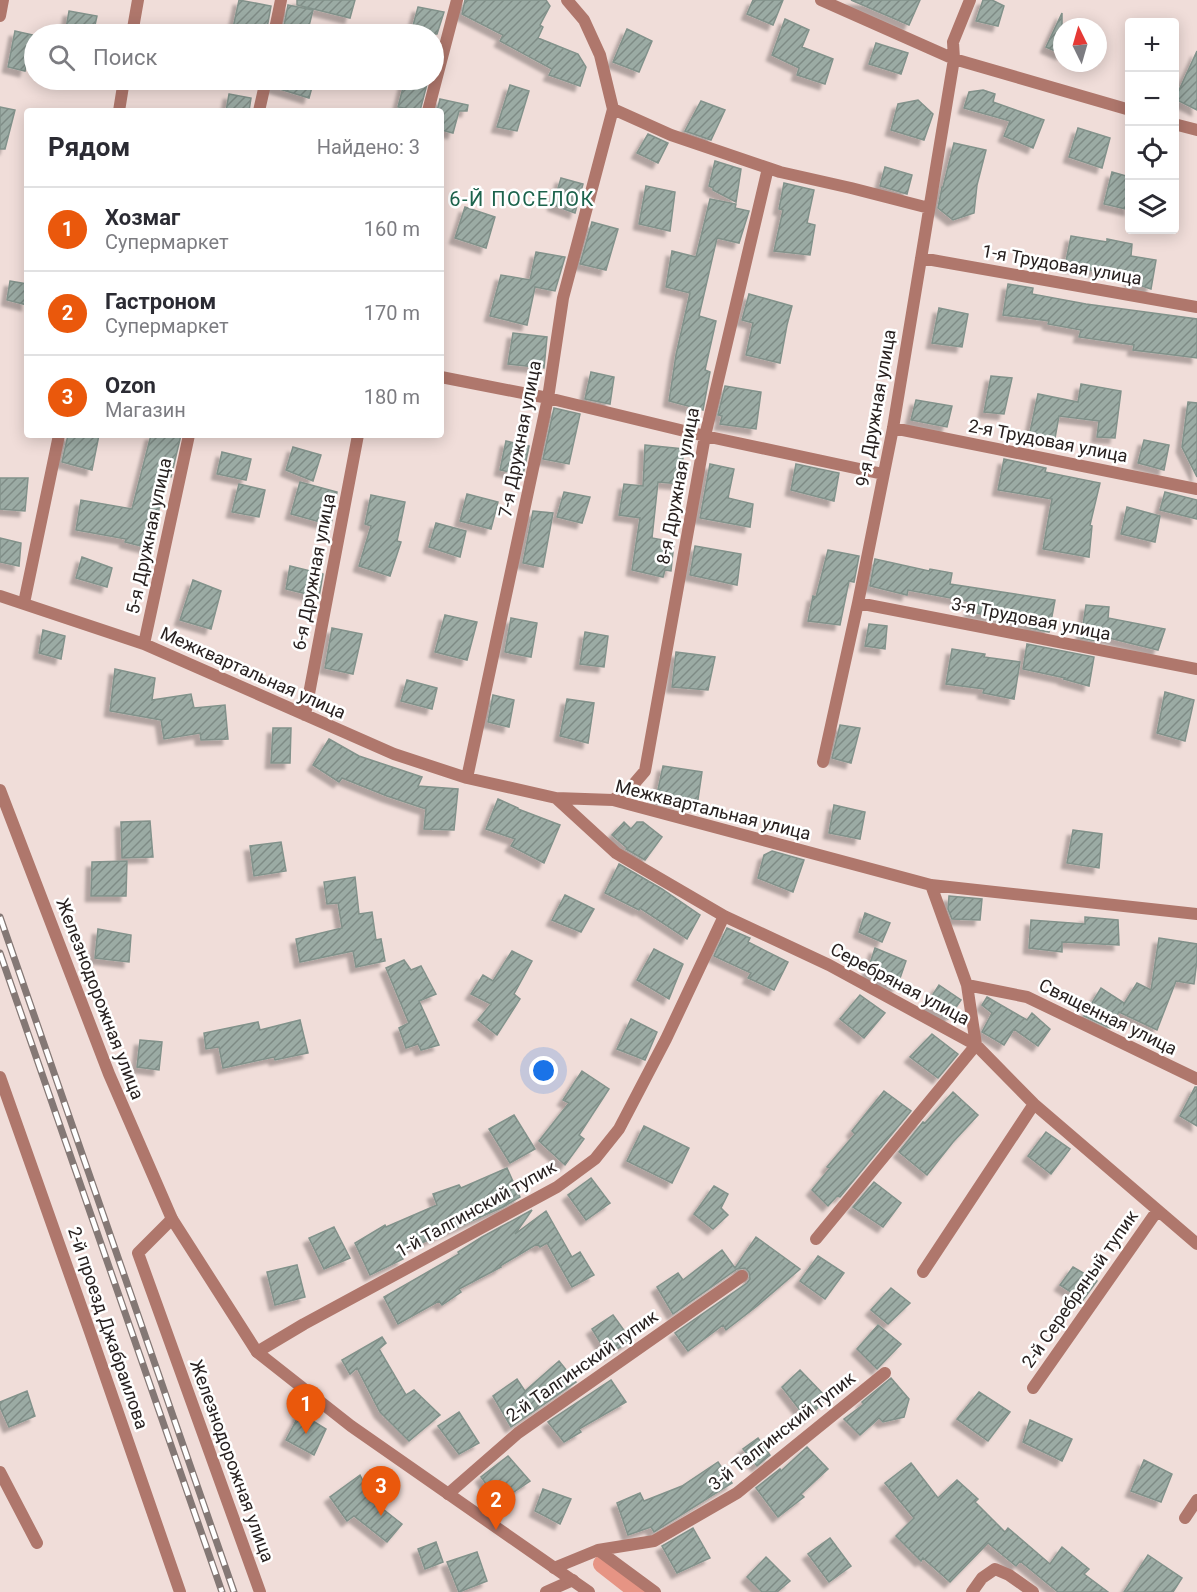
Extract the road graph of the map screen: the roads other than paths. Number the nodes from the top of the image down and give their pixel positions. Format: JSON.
{"nodes":[{"id":1,"x":3,"y":0,"type":"edge"},
{"id":2,"x":138,"y":0,"type":"edge"},
{"id":3,"x":280,"y":0,"type":"edge"},
{"id":4,"x":458,"y":0,"type":"edge"},
{"id":5,"x":567,"y":0,"type":"edge"},
{"id":6,"x":820,"y":0,"type":"edge"},
{"id":7,"x":970,"y":0,"type":"edge"},
{"id":8,"x":0,"y":16,"type":"edge"},
{"id":9,"x":134,"y":24,"type":"edge"},
{"id":10,"x":276,"y":24,"type":"edge"},
{"id":11,"x":444,"y":52,"type":"edge"},
{"id":12,"x":954,"y":58,"type":"junction"},
{"id":13,"x":122,"y":90,"type":"edge"},
{"id":14,"x":264,"y":90,"type":"edge"},
{"id":15,"x":434,"y":90,"type":"edge"},
{"id":16,"x":119,"y":108,"type":"edge"},
{"id":17,"x":260,"y":108,"type":"edge"},
{"id":18,"x":429,"y":108,"type":"edge"},
{"id":19,"x":613,"y":109,"type":"junction"},
{"id":20,"x":1125,"y":109,"type":"edge"},
{"id":21,"x":1179,"y":125,"type":"edge"},
{"id":22,"x":1197,"y":130,"type":"edge"},
{"id":23,"x":768,"y":168,"type":"junction"},
{"id":24,"x":929,"y":208,"type":"junction"},
{"id":25,"x":921,"y":258,"type":"junction"},
{"id":26,"x":1197,"y":307,"type":"edge"},
{"id":27,"x":444,"y":378,"type":"edge"},
{"id":28,"x":548,"y":398,"type":"junction"},
{"id":29,"x":892,"y":428,"type":"junction"},
{"id":30,"x":705,"y":436,"type":"junction"},
{"id":31,"x":58,"y":438,"type":"edge"},
{"id":32,"x":188,"y":438,"type":"edge"},
{"id":33,"x":357,"y":438,"type":"edge"},
{"id":34,"x":883,"y":474,"type":"junction"},
{"id":35,"x":1197,"y":489,"type":"edge"},
{"id":36,"x":0,"y":596,"type":"edge"},
{"id":37,"x":24,"y":603,"type":"junction"},
{"id":38,"x":858,"y":603,"type":"junction"},
{"id":39,"x":144,"y":644,"type":"junction"},
{"id":40,"x":1197,"y":669,"type":"edge"},
{"id":41,"x":305,"y":715,"type":"junction"},
{"id":42,"x":823,"y":762,"type":"dead end"},
{"id":43,"x":467,"y":778,"type":"junction"},
{"id":44,"x":0,"y":790,"type":"edge"},
{"id":45,"x":556,"y":798,"type":"junction"},
{"id":46,"x":613,"y":800,"type":"junction"},
{"id":47,"x":931,"y":885,"type":"junction"},
{"id":48,"x":1197,"y":914,"type":"edge"},
{"id":49,"x":724,"y":916,"type":"junction"},
{"id":50,"x":967,"y":985,"type":"junction"},
{"id":51,"x":976,"y":1045,"type":"junction"},
{"id":52,"x":0,"y":1077,"type":"edge"},
{"id":53,"x":1197,"y":1079,"type":"edge"},
{"id":54,"x":1034,"y":1104,"type":"junction"},
{"id":55,"x":1157,"y":1211,"type":"junction"},
{"id":56,"x":172,"y":1220,"type":"junction"},
{"id":57,"x":816,"y":1239,"type":"dead end"},
{"id":58,"x":1197,"y":1244,"type":"edge"},
{"id":59,"x":923,"y":1272,"type":"dead end"},
{"id":60,"x":742,"y":1275,"type":"dead end"},
{"id":61,"x":257,"y":1352,"type":"junction"},
{"id":62,"x":885,"y":1373,"type":"dead end"},
{"id":63,"x":1033,"y":1388,"type":"dead end"},
{"id":64,"x":0,"y":1472,"type":"edge"},
{"id":65,"x":448,"y":1494,"type":"junction"},
{"id":66,"x":1197,"y":1500,"type":"edge"},
{"id":67,"x":1185,"y":1518,"type":"dead end"},
{"id":68,"x":37,"y":1543,"type":"dead end"},
{"id":69,"x":598,"y":1550,"type":"junction"},
{"id":70,"x":554,"y":1568,"type":"junction"},
{"id":71,"x":573,"y":1580,"type":"junction"},
{"id":72,"x":180,"y":1592,"type":"edge"},
{"id":73,"x":261,"y":1592,"type":"edge"},
{"id":74,"x":546,"y":1592,"type":"edge"},
{"id":75,"x":589,"y":1592,"type":"edge"},
{"id":76,"x":655,"y":1592,"type":"edge"},
{"id":77,"x":972,"y":1592,"type":"edge"},
{"id":78,"x":1033,"y":1592,"type":"edge"}],
"edges":[{"from":1,"to":8,"type":"street"},
{"from":2,"to":9,"type":"street"},
{"from":3,"to":10,"type":"street"},
{"from":4,"to":11,"type":"street"},
{"from":5,"to":19,"type":"street"},
{"from":6,"to":12,"type":"street"},
{"from":7,"to":12,"type":"street","name":"9-я Дружная улица"},
{"from":12,"to":20,"type":"street"},
{"from":12,"to":24,"type":"street","name":"9-я Дружная улица"},
{"from":13,"to":16,"type":"street"},
{"from":14,"to":17,"type":"street"},
{"from":15,"to":18,"type":"street"},
{"from":19,"to":23,"type":"street"},
{"from":19,"to":28,"type":"street","name":"7-я Дружная улица"},
{"from":21,"to":22,"type":"street"},
{"from":23,"to":24,"type":"street"},
{"from":23,"to":30,"type":"street","name":"8-я Дружная улица"},
{"from":24,"to":25,"type":"street","name":"9-я Дружная улица"},
{"from":25,"to":26,"type":"street","name":"1-я Трудовая улица"},
{"from":25,"to":29,"type":"street","name":"9-я Дружная улица"},
{"from":27,"to":28,"type":"street"},
{"from":28,"to":30,"type":"street"},
{"from":28,"to":43,"type":"street","name":"7-я Дружная улица"},
{"from":29,"to":34,"type":"street","name":"9-я Дружная улица"},
{"from":29,"to":35,"type":"street","name":"2-я Трудовая улица"},
{"from":30,"to":34,"type":"street"},
{"from":30,"to":46,"type":"street","name":"8-я Дружная улица"},
{"from":31,"to":37,"type":"street"},
{"from":32,"to":39,"type":"street","name":"5-я Дружная улица"},
{"from":33,"to":41,"type":"street","name":"6-я Дружная улица"},
{"from":34,"to":38,"type":"street","name":"9-я Дружная улица"},
{"from":36,"to":37,"type":"street","name":"Межквартальная улица"},
{"from":37,"to":39,"type":"street","name":"Межквартальная улица"},
{"from":38,"to":40,"type":"street","name":"3-я Трудовая улица"},
{"from":38,"to":42,"type":"street","name":"9-я Дружная улица"},
{"from":39,"to":41,"type":"street","name":"Межквартальная улица"},
{"from":41,"to":43,"type":"street","name":"Межквартальная улица"},
{"from":43,"to":45,"type":"street","name":"Межквартальная улица"},
{"from":44,"to":56,"type":"street","name":"Железнодорожная улица"},
{"from":45,"to":46,"type":"street","name":"Межквартальная улица"},
{"from":45,"to":49,"type":"street","name":"Серебряная улица"},
{"from":46,"to":47,"type":"street","name":"Межквартальная улица"},
{"from":47,"to":48,"type":"street","name":"Межквартальная улица"},
{"from":47,"to":50,"type":"street"},
{"from":49,"to":51,"type":"street","name":"Серебряная улица"},
{"from":49,"to":61,"type":"street","name":"1-й Талгинский тупик"},
{"from":50,"to":51,"type":"street"},
{"from":50,"to":53,"type":"street","name":"Священная улица"},
{"from":51,"to":54,"type":"street","name":"Серебряная улица"},
{"from":51,"to":57,"type":"street"},
{"from":52,"to":72,"type":"street","name":"2-й проезд Джабраилова"},
{"from":54,"to":55,"type":"street","name":"Серебряная улица"},
{"from":54,"to":59,"type":"street"},
{"from":55,"to":58,"type":"street","name":"Серебряная улица"},
{"from":55,"to":63,"type":"street","name":"2-й Серебряный тупик"},
{"from":56,"to":61,"type":"street","name":"Железнодорожная улица"},
{"from":56,"to":73,"type":"street","name":"Железнодорожная улица"},
{"from":60,"to":65,"type":"street","name":"2-й Талгинский тупик"},
{"from":61,"to":65,"type":"street","name":"Железнодорожная улица"},
{"from":62,"to":69,"type":"street","name":"3-й Талгинский тупик"},
{"from":64,"to":68,"type":"street"},
{"from":65,"to":70,"type":"street","name":"Железнодорожная улица"},
{"from":66,"to":67,"type":"street"},
{"from":69,"to":70,"type":"street","name":"3-й Талгинский тупик"},
{"from":69,"to":76,"type":"street"},
{"from":70,"to":71,"type":"street","name":"Железнодорожная улица"},
{"from":71,"to":74,"type":"street"},
{"from":71,"to":75,"type":"street","name":"Железнодорожная улица"},
{"from":77,"to":78,"type":"street"}]}
